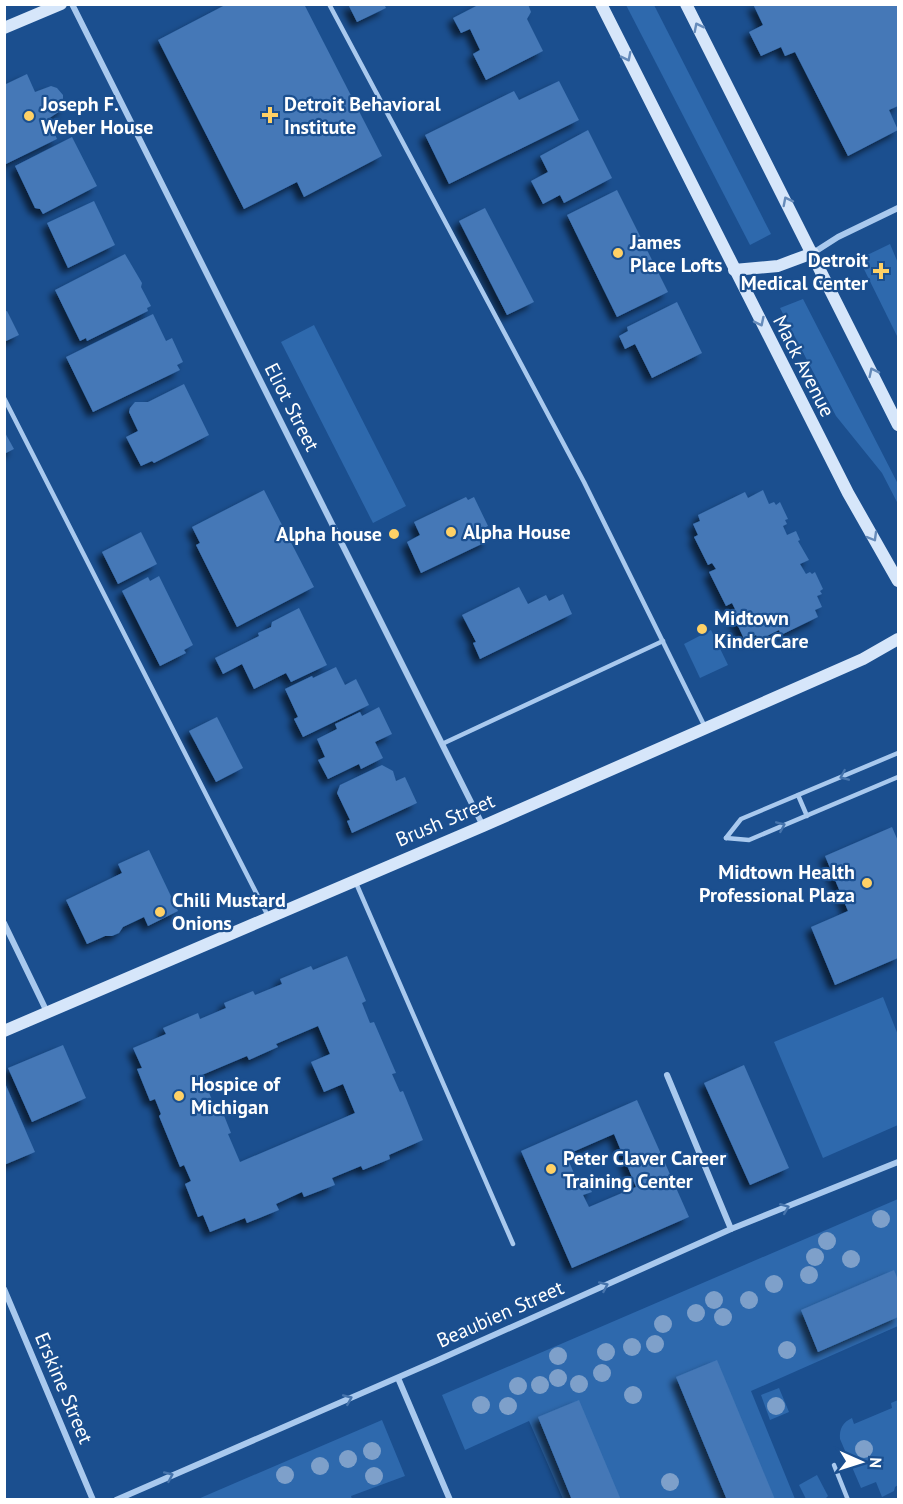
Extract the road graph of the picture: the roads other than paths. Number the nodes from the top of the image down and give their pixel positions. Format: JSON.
{"nodes":[{"id":1,"x":61,"y":4,"type":"edge"},
{"id":2,"x":72,"y":4,"type":"edge"},
{"id":3,"x":329,"y":4,"type":"edge"},
{"id":4,"x":601,"y":4,"type":"edge"},
{"id":5,"x":686,"y":4,"type":"edge"},
{"id":6,"x":4,"y":28,"type":"edge"},
{"id":7,"x":898,"y":208,"type":"edge"},
{"id":8,"x":813,"y":253,"type":"junction"},
{"id":9,"x":734,"y":270,"type":"junction"},
{"id":10,"x":4,"y":398,"type":"edge"},
{"id":11,"x":898,"y":425,"type":"edge"},
{"id":12,"x":898,"y":581,"type":"edge"},
{"id":13,"x":898,"y":639,"type":"edge"},
{"id":14,"x":663,"y":641,"type":"junction"},
{"id":15,"x":705,"y":727,"type":"junction"},
{"id":16,"x":442,"y":744,"type":"junction"},
{"id":17,"x":898,"y":753,"type":"edge"},
{"id":18,"x":898,"y":777,"type":"edge"},
{"id":19,"x":798,"y":795,"type":"junction"},
{"id":20,"x":807,"y":816,"type":"junction"},
{"id":21,"x":483,"y":825,"type":"junction"},
{"id":22,"x":354,"y":880,"type":"junction"},
{"id":23,"x":269,"y":918,"type":"junction"},
{"id":24,"x":4,"y":923,"type":"edge"},
{"id":25,"x":47,"y":1012,"type":"junction"},
{"id":26,"x":4,"y":1030,"type":"edge"},
{"id":27,"x":667,"y":1075,"type":"dead end"},
{"id":28,"x":898,"y":1162,"type":"edge"},
{"id":29,"x":731,"y":1229,"type":"junction"},
{"id":30,"x":513,"y":1244,"type":"dead end"},
{"id":31,"x":4,"y":1289,"type":"edge"},
{"id":32,"x":398,"y":1377,"type":"junction"},
{"id":33,"x":834,"y":1465,"type":"dead end"},
{"id":34,"x":93,"y":1500,"type":"edge"},
{"id":35,"x":116,"y":1500,"type":"edge"},
{"id":36,"x":450,"y":1500,"type":"edge"},
{"id":37,"x":848,"y":1500,"type":"edge"}],
"edges":[{"from":1,"to":6,"type":"main road"},
{"from":2,"to":16,"type":"street","name":"Eliot Street"},
{"from":3,"to":14,"type":"lane"},
{"from":4,"to":9,"type":"main road","name":"Mack Avenue","one_way":true},
{"from":8,"to":5,"type":"main road","one_way":true},
{"from":7,"to":8,"type":"street"},
{"from":8,"to":9,"type":"main road"},
{"from":11,"to":8,"type":"main road","one_way":true},
{"from":9,"to":12,"type":"main road","name":"Mack Avenue","one_way":true},
{"from":10,"to":23,"type":"lane"},
{"from":13,"to":15,"type":"main road","name":"Brush Street"},
{"from":14,"to":15,"type":"lane"},
{"from":14,"to":16,"type":"lane"},
{"from":15,"to":21,"type":"main road","name":"Brush Street"},
{"from":16,"to":21,"type":"street","name":"Eliot Street"},
{"from":17,"to":19,"type":"lane","one_way":true},
{"from":18,"to":20,"type":"lane"},
{"from":19,"to":20,"type":"lane"},
{"from":19,"to":20,"type":"lane","one_way":true},
{"from":21,"to":22,"type":"main road","name":"Brush Street"},
{"from":22,"to":23,"type":"main road","name":"Brush Street"},
{"from":22,"to":30,"type":"lane"},
{"from":23,"to":25,"type":"main road","name":"Brush Street"},
{"from":24,"to":25,"type":"street"},
{"from":25,"to":26,"type":"main road","name":"Brush Street"},
{"from":27,"to":29,"type":"street"},
{"from":29,"to":28,"type":"street","name":"Beaubien Street","one_way":true},
{"from":32,"to":29,"type":"street","name":"Beaubien Street","one_way":true},
{"from":31,"to":34,"type":"street","name":"Erskine Street"},
{"from":35,"to":32,"type":"street","name":"Beaubien Street","one_way":true},
{"from":32,"to":36,"type":"street"},
{"from":33,"to":37,"type":"lane"}]}
